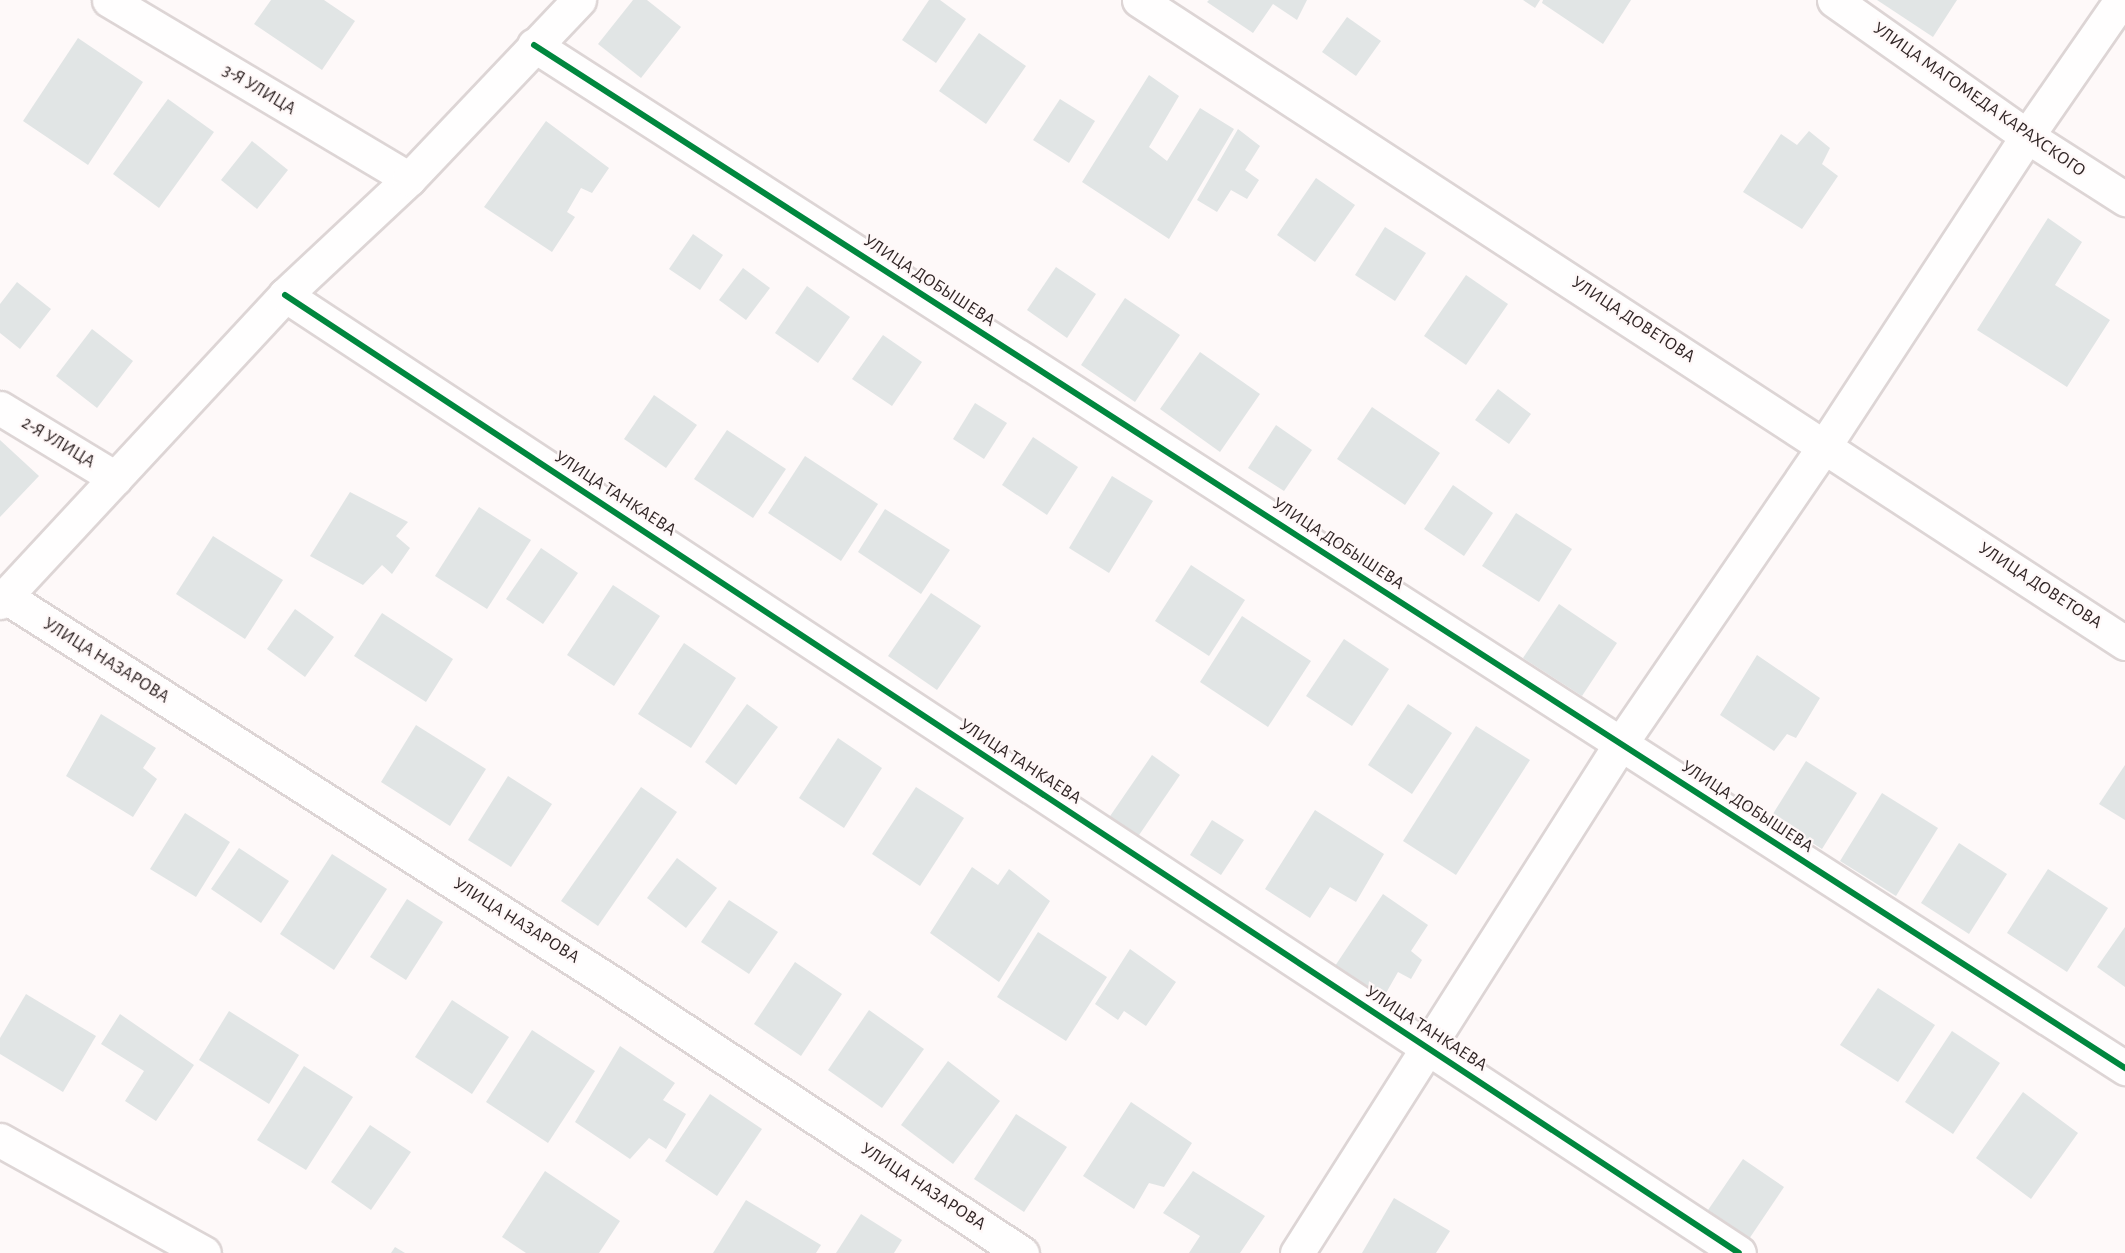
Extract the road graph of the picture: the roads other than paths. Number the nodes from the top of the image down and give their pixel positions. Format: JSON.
{"nodes":[{"id":1,"x":109,"y":0,"type":"edge"},
{"id":2,"x":579,"y":0,"type":"edge"},
{"id":3,"x":1140,"y":0,"type":"edge"},
{"id":4,"x":1834,"y":0,"type":"edge"},
{"id":5,"x":2121,"y":0,"type":"edge"},
{"id":6,"x":534,"y":45,"type":"junction"},
{"id":7,"x":2027,"y":136,"type":"junction"},
{"id":8,"x":409,"y":179,"type":"junction"},
{"id":9,"x":2125,"y":199,"type":"edge"},
{"id":10,"x":285,"y":295,"type":"junction"},
{"id":11,"x":0,"y":408,"type":"edge"},
{"id":12,"x":1825,"y":445,"type":"junction"},
{"id":13,"x":116,"y":478,"type":"junction"},
{"id":14,"x":3,"y":599,"type":"edge"},
{"id":15,"x":2125,"y":643,"type":"edge"},
{"id":16,"x":1621,"y":743,"type":"junction"},
{"id":17,"x":1428,"y":1049,"type":"junction"},
{"id":18,"x":2125,"y":1068,"type":"edge"},
{"id":19,"x":0,"y":1140,"type":"edge"},
{"id":20,"x":204,"y":1253,"type":"edge"},
{"id":21,"x":1022,"y":1253,"type":"edge"},
{"id":22,"x":1297,"y":1253,"type":"edge"},
{"id":23,"x":1739,"y":1253,"type":"edge"}],
"edges":[{"from":1,"to":8,"type":"street","name":"3-Я УЛИЦА"},
{"from":2,"to":6,"type":"street"},
{"from":3,"to":12,"type":"street","name":"УЛИЦА ДОВЕТОВА"},
{"from":4,"to":7,"type":"street","name":"УЛИЦА МАГОМЕДА КАРАХСКОГО"},
{"from":5,"to":7,"type":"street"},
{"from":6,"to":8,"type":"street"},
{"from":6,"to":16,"type":"street","name":"УЛИЦА ДОБЫШЕВА"},
{"from":7,"to":9,"type":"street","name":"УЛИЦА МАГОМЕДА КАРАХСКОГО"},
{"from":7,"to":12,"type":"street"},
{"from":8,"to":10,"type":"street"},
{"from":10,"to":13,"type":"street"},
{"from":10,"to":17,"type":"street","name":"УЛИЦА ТАНКАЕВА"},
{"from":11,"to":13,"type":"street","name":"2-Я УЛИЦА"},
{"from":12,"to":15,"type":"street","name":"УЛИЦА ДОВЕТОВА"},
{"from":12,"to":16,"type":"street"},
{"from":13,"to":14,"type":"street"},
{"from":14,"to":21,"type":"street","name":"УЛИЦА НАЗАРОВА"},
{"from":16,"to":17,"type":"street"},
{"from":16,"to":18,"type":"street","name":"УЛИЦА ДОБЫШЕВА"},
{"from":17,"to":22,"type":"street"},
{"from":17,"to":23,"type":"street","name":"УЛИЦА ТАНКАЕВА"},
{"from":19,"to":20,"type":"street"}]}
